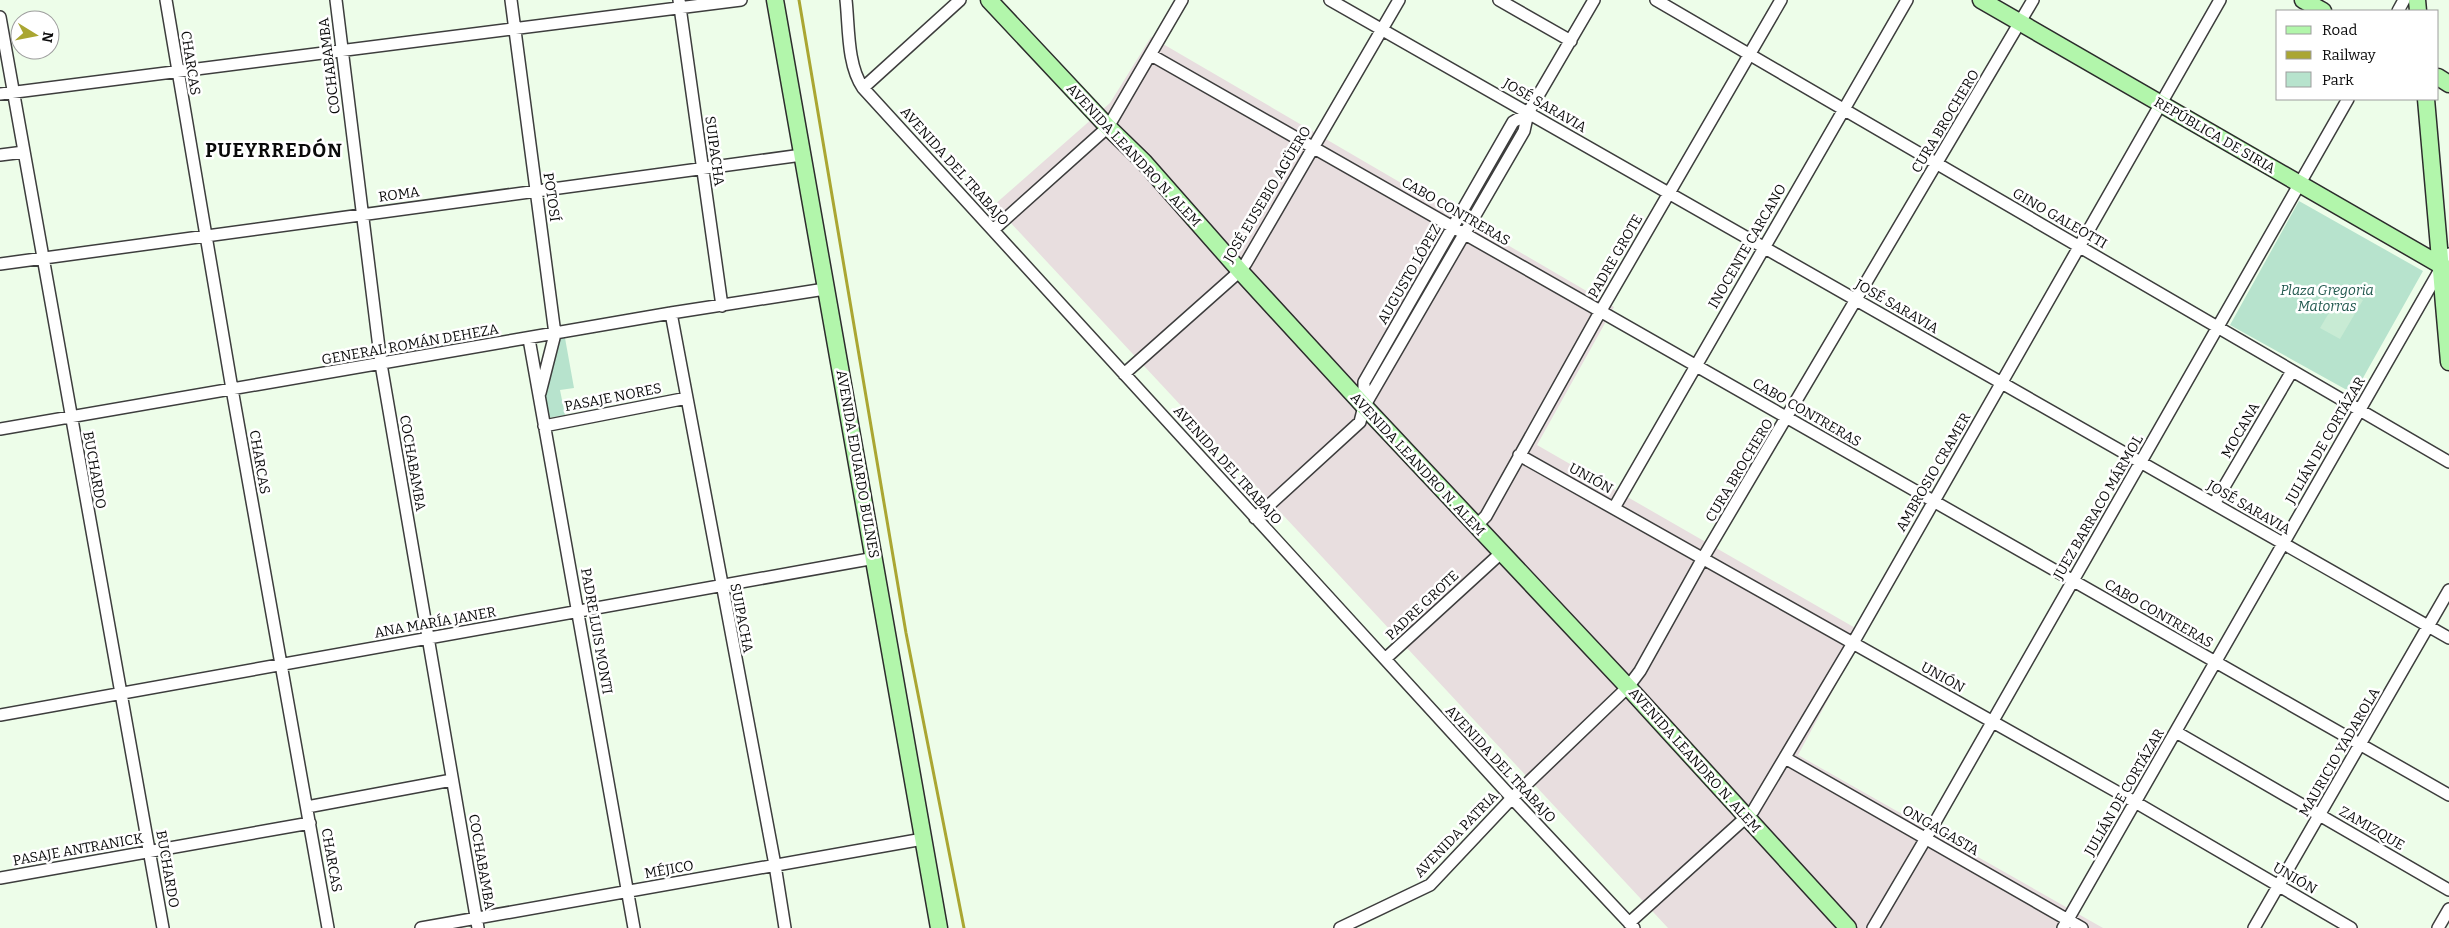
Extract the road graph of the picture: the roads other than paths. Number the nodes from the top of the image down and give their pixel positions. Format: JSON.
{"nodes":[{"id":1,"x":166,"y":0,"type":"edge"},
{"id":2,"x":336,"y":0,"type":"edge"},
{"id":3,"x":511,"y":0,"type":"edge"},
{"id":4,"x":741,"y":0,"type":"edge"},
{"id":5,"x":775,"y":0,"type":"edge"},
{"id":6,"x":846,"y":0,"type":"edge"},
{"id":7,"x":960,"y":0,"type":"edge"},
{"id":8,"x":989,"y":0,"type":"edge"},
{"id":9,"x":1182,"y":0,"type":"edge"},
{"id":10,"x":1330,"y":0,"type":"edge"},
{"id":11,"x":1399,"y":0,"type":"edge"},
{"id":12,"x":1499,"y":0,"type":"edge"},
{"id":13,"x":1594,"y":0,"type":"edge"},
{"id":14,"x":1656,"y":0,"type":"edge"},
{"id":15,"x":1781,"y":0,"type":"edge"},
{"id":16,"x":1907,"y":0,"type":"edge"},
{"id":17,"x":1981,"y":0,"type":"edge"},
{"id":18,"x":2033,"y":0,"type":"edge"},
{"id":19,"x":2220,"y":0,"type":"edge"},
{"id":20,"x":2303,"y":0,"type":"edge"},
{"id":21,"x":679,"y":4,"type":"edge"},
{"id":22,"x":2321,"y":10,"type":"edge"},
{"id":23,"x":0,"y":17,"type":"edge"},
{"id":24,"x":2020,"y":23,"type":"junction"},
{"id":25,"x":515,"y":29,"type":"junction"},
{"id":26,"x":1382,"y":30,"type":"junction"},
{"id":27,"x":1571,"y":41,"type":"junction"},
{"id":28,"x":342,"y":49,"type":"junction"},
{"id":29,"x":1750,"y":54,"type":"junction"},
{"id":30,"x":1151,"y":55,"type":"junction"},
{"id":31,"x":177,"y":71,"type":"junction"},
{"id":32,"x":863,"y":88,"type":"junction"},
{"id":33,"x":13,"y":92,"type":"junction"},
{"id":34,"x":0,"y":94,"type":"edge"},
{"id":35,"x":2347,"y":100,"type":"edge"},
{"id":36,"x":2426,"y":100,"type":"edge"},
{"id":37,"x":2161,"y":104,"type":"junction"},
{"id":38,"x":1844,"y":109,"type":"junction"},
{"id":39,"x":1528,"y":113,"type":"junction"},
{"id":40,"x":1108,"y":127,"type":"junction"},
{"id":41,"x":1313,"y":148,"type":"junction"},
{"id":42,"x":24,"y":152,"type":"junction"},
{"id":43,"x":0,"y":155,"type":"edge"},
{"id":44,"x":802,"y":155,"type":"junction"},
{"id":45,"x":1937,"y":164,"type":"junction"},
{"id":46,"x":703,"y":168,"type":"junction"},
{"id":47,"x":2299,"y":184,"type":"junction"},
{"id":48,"x":536,"y":190,"type":"junction"},
{"id":49,"x":1669,"y":193,"type":"junction"},
{"id":50,"x":362,"y":214,"type":"junction"},
{"id":51,"x":993,"y":230,"type":"junction"},
{"id":52,"x":1459,"y":230,"type":"junction"},
{"id":53,"x":205,"y":236,"type":"junction"},
{"id":54,"x":2079,"y":246,"type":"junction"},
{"id":55,"x":1764,"y":248,"type":"junction"},
{"id":56,"x":42,"y":258,"type":"junction"},
{"id":57,"x":2447,"y":263,"type":"edge"},
{"id":58,"x":0,"y":264,"type":"edge"},
{"id":59,"x":1240,"y":271,"type":"junction"},
{"id":60,"x":826,"y":289,"type":"junction"},
{"id":61,"x":1856,"y":300,"type":"junction"},
{"id":62,"x":722,"y":306,"type":"junction"},
{"id":63,"x":1600,"y":312,"type":"junction"},
{"id":64,"x":671,"y":313,"type":"junction"},
{"id":65,"x":2218,"y":327,"type":"junction"},
{"id":66,"x":555,"y":334,"type":"junction"},
{"id":67,"x":529,"y":339,"type":"junction"},
{"id":68,"x":2449,"y":362,"type":"edge"},
{"id":69,"x":382,"y":364,"type":"junction"},
{"id":70,"x":1696,"y":366,"type":"junction"},
{"id":71,"x":2292,"y":371,"type":"junction"},
{"id":72,"x":1124,"y":374,"type":"junction"},
{"id":73,"x":2001,"y":383,"type":"junction"},
{"id":74,"x":232,"y":389,"type":"junction"},
{"id":75,"x":539,"y":397,"type":"junction"},
{"id":76,"x":686,"y":398,"type":"junction"},
{"id":77,"x":1364,"y":406,"type":"junction"},
{"id":78,"x":2360,"y":410,"type":"junction"},
{"id":79,"x":70,"y":416,"type":"junction"},
{"id":80,"x":1787,"y":418,"type":"junction"},
{"id":81,"x":544,"y":426,"type":"junction"},
{"id":82,"x":0,"y":429,"type":"edge"},
{"id":83,"x":1519,"y":455,"type":"junction"},
{"id":84,"x":2141,"y":462,"type":"junction"},
{"id":85,"x":2449,"y":462,"type":"edge"},
{"id":86,"x":1934,"y":502,"type":"junction"},
{"id":87,"x":2214,"y":504,"type":"junction"},
{"id":88,"x":1614,"y":508,"type":"junction"},
{"id":89,"x":1255,"y":518,"type":"junction"},
{"id":90,"x":1476,"y":526,"type":"junction"},
{"id":91,"x":2284,"y":544,"type":"junction"},
{"id":92,"x":1501,"y":553,"type":"junction"},
{"id":93,"x":875,"y":558,"type":"junction"},
{"id":94,"x":1703,"y":558,"type":"junction"},
{"id":95,"x":2073,"y":581,"type":"junction"},
{"id":96,"x":721,"y":586,"type":"junction"},
{"id":97,"x":2449,"y":590,"type":"edge"},
{"id":98,"x":578,"y":611,"type":"junction"},
{"id":99,"x":2428,"y":626,"type":"junction"},
{"id":100,"x":2449,"y":638,"type":"edge"},
{"id":101,"x":428,"y":639,"type":"junction"},
{"id":102,"x":1853,"y":643,"type":"junction"},
{"id":103,"x":1385,"y":659,"type":"junction"},
{"id":104,"x":2216,"y":662,"type":"junction"},
{"id":105,"x":281,"y":664,"type":"junction"},
{"id":106,"x":1628,"y":687,"type":"junction"},
{"id":107,"x":119,"y":694,"type":"junction"},
{"id":108,"x":0,"y":715,"type":"edge"},
{"id":109,"x":1993,"y":722,"type":"junction"},
{"id":110,"x":2176,"y":732,"type":"junction"},
{"id":111,"x":2360,"y":744,"type":"junction"},
{"id":112,"x":1784,"y":758,"type":"junction"},
{"id":113,"x":452,"y":780,"type":"junction"},
{"id":114,"x":2449,"y":795,"type":"edge"},
{"id":115,"x":1512,"y":798,"type":"junction"},
{"id":116,"x":2135,"y":802,"type":"junction"},
{"id":117,"x":307,"y":807,"type":"junction"},
{"id":118,"x":2319,"y":816,"type":"junction"},
{"id":119,"x":1747,"y":817,"type":"junction"},
{"id":120,"x":310,"y":823,"type":"junction"},
{"id":121,"x":1926,"y":838,"type":"junction"},
{"id":122,"x":924,"y":839,"type":"junction"},
{"id":123,"x":150,"y":852,"type":"junction"},
{"id":124,"x":775,"y":865,"type":"junction"},
{"id":125,"x":0,"y":878,"type":"edge"},
{"id":126,"x":2278,"y":885,"type":"junction"},
{"id":127,"x":2449,"y":890,"type":"edge"},
{"id":128,"x":628,"y":891,"type":"junction"},
{"id":129,"x":2449,"y":909,"type":"edge"},
{"id":130,"x":477,"y":923,"type":"edge"},
{"id":131,"x":2066,"y":924,"type":"edge"},
{"id":132,"x":1631,"y":925,"type":"edge"},
{"id":133,"x":163,"y":928,"type":"edge"},
{"id":134,"x":328,"y":928,"type":"edge"},
{"id":135,"x":420,"y":928,"type":"edge"},
{"id":136,"x":634,"y":928,"type":"edge"},
{"id":137,"x":785,"y":928,"type":"edge"},
{"id":138,"x":939,"y":928,"type":"edge"},
{"id":139,"x":1340,"y":928,"type":"edge"},
{"id":140,"x":1848,"y":928,"type":"edge"},
{"id":141,"x":1873,"y":928,"type":"edge"},
{"id":142,"x":2082,"y":928,"type":"edge"},
{"id":143,"x":2254,"y":928,"type":"edge"},
{"id":144,"x":2351,"y":928,"type":"edge"},
{"id":145,"x":2438,"y":928,"type":"edge"}],
"edges":[{"from":1,"to":31,"type":"street","name":"CHARCAS"},
{"from":2,"to":28,"type":"street","name":"COCHABAMBA"},
{"from":3,"to":25,"type":"street","name":"POTOSÍ"},
{"from":4,"to":21,"type":"street"},
{"from":5,"to":44,"type":"main road","name":"AVENIDA EDUARDO BULNES"},
{"from":6,"to":32,"type":"street","name":"AVENIDA DEL TRABAJO"},
{"from":7,"to":32,"type":"street"},
{"from":8,"to":40,"type":"main road","name":"AVENIDA LEANDRO N. ALEM"},
{"from":9,"to":30,"type":"street"},
{"from":10,"to":26,"type":"street","name":"JOSÉ SARAVIA"},
{"from":11,"to":26,"type":"street","name":"JOSÉ EUSEBIO AGÜERO"},
{"from":12,"to":27,"type":"street"},
{"from":13,"to":27,"type":"street","name":"AUGUSTO LÓPEZ"},
{"from":14,"to":29,"type":"street","name":"GINO GALEOTTI"},
{"from":15,"to":29,"type":"street","name":"PADRE GROTE"},
{"from":16,"to":38,"type":"street","name":"INOCENTE CARCANO"},
{"from":17,"to":24,"type":"main road","name":"REPÚBLICA DE SIRIA"},
{"from":18,"to":24,"type":"street","name":"CURA BROCHERO"},
{"from":19,"to":37,"type":"street","name":"AMBROSIO CRAMER"},
{"from":20,"to":22,"type":"main road"},
{"from":21,"to":25,"type":"street"},
{"from":21,"to":46,"type":"street","name":"SUIPACHA"},
{"from":23,"to":33,"type":"street","name":"BUCHARDO"},
{"from":24,"to":37,"type":"main road","name":"REPÚBLICA DE SIRIA"},
{"from":24,"to":45,"type":"street","name":"CURA BROCHERO"},
{"from":25,"to":28,"type":"street"},
{"from":25,"to":48,"type":"street","name":"POTOSÍ"},
{"from":26,"to":39,"type":"street","name":"JOSÉ SARAVIA"},
{"from":26,"to":41,"type":"street","name":"JOSÉ EUSEBIO AGÜERO"},
{"from":27,"to":39,"type":"street","name":"AUGUSTO LÓPEZ"},
{"from":28,"to":31,"type":"street"},
{"from":28,"to":50,"type":"street","name":"COCHABAMBA"},
{"from":29,"to":38,"type":"street","name":"GINO GALEOTTI"},
{"from":29,"to":49,"type":"street","name":"PADRE GROTE"},
{"from":30,"to":40,"type":"street"},
{"from":30,"to":41,"type":"street","name":"CABO CONTRERAS"},
{"from":31,"to":33,"type":"street"},
{"from":31,"to":53,"type":"street","name":"CHARCAS"},
{"from":32,"to":51,"type":"street","name":"AVENIDA DEL TRABAJO"},
{"from":33,"to":34,"type":"street"},
{"from":33,"to":42,"type":"street","name":"BUCHARDO"},
{"from":35,"to":47,"type":"street","name":"JUEZ BARRACO MÁRMOL"},
{"from":36,"to":57,"type":"main road"},
{"from":37,"to":47,"type":"main road","name":"REPÚBLICA DE SIRIA"},
{"from":37,"to":54,"type":"street","name":"AMBROSIO CRAMER"},
{"from":38,"to":45,"type":"street","name":"GINO GALEOTTI"},
{"from":38,"to":55,"type":"street","name":"INOCENTE CARCANO"},
{"from":39,"to":49,"type":"street","name":"JOSÉ SARAVIA"},
{"from":39,"to":52,"type":"street","name":"AUGUSTO LÓPEZ"},
{"from":40,"to":51,"type":"street"},
{"from":40,"to":59,"type":"main road","name":"AVENIDA LEANDRO N. ALEM"},
{"from":41,"to":52,"type":"street","name":"CABO CONTRERAS"},
{"from":41,"to":59,"type":"street","name":"JOSÉ EUSEBIO AGÜERO"},
{"from":42,"to":43,"type":"street"},
{"from":42,"to":56,"type":"street","name":"BUCHARDO"},
{"from":44,"to":46,"type":"street","name":"ROMA"},
{"from":44,"to":60,"type":"main road","name":"AVENIDA EDUARDO BULNES"},
{"from":45,"to":54,"type":"street","name":"GINO GALEOTTI"},
{"from":45,"to":61,"type":"street","name":"CURA BROCHERO"},
{"from":46,"to":48,"type":"street","name":"ROMA"},
{"from":46,"to":62,"type":"street","name":"SUIPACHA"},
{"from":47,"to":57,"type":"main road","name":"REPÚBLICA DE SIRIA"},
{"from":47,"to":65,"type":"street","name":"JUEZ BARRACO MÁRMOL"},
{"from":48,"to":50,"type":"street","name":"ROMA"},
{"from":48,"to":66,"type":"street","name":"POTOSÍ"},
{"from":49,"to":55,"type":"street","name":"JOSÉ SARAVIA"},
{"from":49,"to":63,"type":"street","name":"PADRE GROTE"},
{"from":50,"to":53,"type":"street","name":"ROMA"},
{"from":50,"to":69,"type":"street","name":"COCHABAMBA"},
{"from":51,"to":72,"type":"street","name":"AVENIDA DEL TRABAJO"},
{"from":52,"to":63,"type":"street","name":"CABO CONTRERAS"},
{"from":52,"to":77,"type":"street","name":"AUGUSTO LÓPEZ"},
{"from":53,"to":56,"type":"street","name":"ROMA"},
{"from":53,"to":74,"type":"street","name":"CHARCAS"},
{"from":54,"to":65,"type":"street","name":"GINO GALEOTTI"},
{"from":54,"to":73,"type":"street","name":"AMBROSIO CRAMER"},
{"from":55,"to":61,"type":"street","name":"JOSÉ SARAVIA"},
{"from":55,"to":70,"type":"street","name":"INOCENTE CARCANO"},
{"from":56,"to":58,"type":"street","name":"ROMA"},
{"from":56,"to":79,"type":"street","name":"BUCHARDO"},
{"from":57,"to":68,"type":"main road"},
{"from":57,"to":78,"type":"street","name":"JULIÁN DE CORTÁZAR"},
{"from":59,"to":72,"type":"street","name":"JOSÉ EUSEBIO AGÜERO"},
{"from":59,"to":77,"type":"main road","name":"AVENIDA LEANDRO N. ALEM"},
{"from":60,"to":62,"type":"street","name":"GENERAL ROMÁN DEHEZA"},
{"from":60,"to":93,"type":"main road","name":"AVENIDA EDUARDO BULNES"},
{"from":61,"to":73,"type":"street","name":"JOSÉ SARAVIA"},
{"from":61,"to":80,"type":"street","name":"CURA BROCHERO"},
{"from":62,"to":64,"type":"street","name":"GENERAL ROMÁN DEHEZA"},
{"from":63,"to":70,"type":"street","name":"CABO CONTRERAS"},
{"from":63,"to":83,"type":"street","name":"PADRE GROTE"},
{"from":64,"to":66,"type":"street","name":"GENERAL ROMÁN DEHEZA"},
{"from":64,"to":76,"type":"street","name":"SUIPACHA"},
{"from":65,"to":71,"type":"street","name":"GINO GALEOTTI"},
{"from":65,"to":84,"type":"street","name":"JUEZ BARRACO MÁRMOL"},
{"from":66,"to":67,"type":"street","name":"GENERAL ROMÁN DEHEZA"},
{"from":66,"to":75,"type":"street","name":"POTOSÍ"},
{"from":67,"to":69,"type":"street","name":"GENERAL ROMÁN DEHEZA"},
{"from":67,"to":75,"type":"street","name":"PADRE LUIS MONTI"},
{"from":69,"to":74,"type":"street","name":"GENERAL ROMÁN DEHEZA"},
{"from":69,"to":101,"type":"street","name":"COCHABAMBA"},
{"from":70,"to":80,"type":"street","name":"CABO CONTRERAS"},
{"from":70,"to":88,"type":"street","name":"INOCENTE CARCANO"},
{"from":71,"to":78,"type":"street","name":"GINO GALEOTTI"},
{"from":71,"to":87,"type":"street","name":"MOCANA"},
{"from":72,"to":89,"type":"street","name":"AVENIDA DEL TRABAJO"},
{"from":73,"to":84,"type":"street","name":"JOSÉ SARAVIA"},
{"from":73,"to":86,"type":"street","name":"AMBROSIO CRAMER"},
{"from":74,"to":79,"type":"street","name":"GENERAL ROMÁN DEHEZA"},
{"from":74,"to":105,"type":"street","name":"CHARCAS"},
{"from":75,"to":81,"type":"street","name":"PADRE LUIS MONTI"},
{"from":76,"to":81,"type":"street","name":"PASAJE NORES"},
{"from":76,"to":96,"type":"street","name":"SUIPACHA"},
{"from":77,"to":89,"type":"street","name":"AUGUSTO LÓPEZ"},
{"from":77,"to":90,"type":"main road","name":"AVENIDA LEANDRO N. ALEM"},
{"from":78,"to":85,"type":"street","name":"GINO GALEOTTI"},
{"from":78,"to":91,"type":"street","name":"JULIÁN DE CORTÁZAR"},
{"from":79,"to":82,"type":"street","name":"GENERAL ROMÁN DEHEZA"},
{"from":79,"to":107,"type":"street","name":"BUCHARDO"},
{"from":80,"to":86,"type":"street","name":"CABO CONTRERAS"},
{"from":80,"to":94,"type":"street","name":"CURA BROCHERO"},
{"from":81,"to":98,"type":"street","name":"PADRE LUIS MONTI"},
{"from":83,"to":88,"type":"street","name":"UNIÓN"},
{"from":83,"to":90,"type":"street","name":"PADRE GROTE"},
{"from":84,"to":87,"type":"street","name":"JOSÉ SARAVIA"},
{"from":84,"to":95,"type":"street","name":"JUEZ BARRACO MÁRMOL"},
{"from":86,"to":95,"type":"street","name":"CABO CONTRERAS"},
{"from":86,"to":102,"type":"street","name":"AMBROSIO CRAMER"},
{"from":87,"to":91,"type":"street","name":"JOSÉ SARAVIA"},
{"from":88,"to":94,"type":"street","name":"UNIÓN"},
{"from":89,"to":103,"type":"street","name":"AVENIDA DEL TRABAJO"},
{"from":90,"to":92,"type":"main road","name":"AVENIDA LEANDRO N. ALEM"},
{"from":91,"to":99,"type":"street","name":"JOSÉ SARAVIA"},
{"from":91,"to":104,"type":"street","name":"JULIÁN DE CORTÁZAR"},
{"from":92,"to":103,"type":"street","name":"PADRE GROTE"},
{"from":92,"to":106,"type":"main road","name":"AVENIDA LEANDRO N. ALEM"},
{"from":93,"to":96,"type":"street","name":"ANA MARÍA JANER"},
{"from":93,"to":122,"type":"main road","name":"AVENIDA EDUARDO BULNES"},
{"from":94,"to":102,"type":"street","name":"UNIÓN"},
{"from":94,"to":106,"type":"street","name":"CURA BROCHERO"},
{"from":95,"to":104,"type":"street","name":"CABO CONTRERAS"},
{"from":95,"to":109,"type":"street","name":"JUEZ BARRACO MÁRMOL"},
{"from":96,"to":98,"type":"street","name":"ANA MARÍA JANER"},
{"from":96,"to":124,"type":"street","name":"SUIPACHA"},
{"from":97,"to":99,"type":"street","name":"MAURICIO YADAROLA"},
{"from":98,"to":101,"type":"street","name":"ANA MARÍA JANER"},
{"from":98,"to":128,"type":"street","name":"PADRE LUIS MONTI"},
{"from":99,"to":100,"type":"street","name":"JOSÉ SARAVIA"},
{"from":99,"to":111,"type":"street","name":"MAURICIO YADAROLA"},
{"from":101,"to":105,"type":"street","name":"ANA MARÍA JANER"},
{"from":101,"to":113,"type":"street","name":"COCHABAMBA"},
{"from":102,"to":109,"type":"street","name":"UNIÓN"},
{"from":102,"to":112,"type":"street","name":"AMBROSIO CRAMER"},
{"from":103,"to":115,"type":"street","name":"AVENIDA DEL TRABAJO"},
{"from":104,"to":110,"type":"street","name":"JULIÁN DE CORTÁZAR"},
{"from":104,"to":111,"type":"street","name":"CABO CONTRERAS"},
{"from":105,"to":107,"type":"street","name":"ANA MARÍA JANER"},
{"from":105,"to":117,"type":"street","name":"CHARCAS"},
{"from":106,"to":115,"type":"street","name":"CURA BROCHERO"},
{"from":106,"to":119,"type":"main road","name":"AVENIDA LEANDRO N. ALEM"},
{"from":107,"to":108,"type":"street","name":"ANA MARÍA JANER"},
{"from":107,"to":123,"type":"street","name":"BUCHARDO"},
{"from":109,"to":116,"type":"street","name":"UNIÓN"},
{"from":109,"to":121,"type":"street","name":"JUEZ BARRACO MÁRMOL"},
{"from":110,"to":116,"type":"street","name":"JULIÁN DE CORTÁZAR"},
{"from":110,"to":118,"type":"street","name":"ZAMIZQUE"},
{"from":111,"to":114,"type":"street","name":"CABO CONTRERAS"},
{"from":111,"to":118,"type":"street","name":"MAURICIO YADAROLA"},
{"from":112,"to":119,"type":"street","name":"AMBROSIO CRAMER"},
{"from":112,"to":121,"type":"street","name":"ONGAGASTA"},
{"from":113,"to":117,"type":"street"},
{"from":113,"to":130,"type":"street","name":"COCHABAMBA"},
{"from":115,"to":132,"type":"street","name":"AVENIDA DEL TRABAJO"},
{"from":115,"to":139,"type":"street","name":"AVENIDA PATRIA"},
{"from":116,"to":126,"type":"street","name":"UNIÓN"},
{"from":116,"to":131,"type":"street","name":"JULIÁN DE CORTÁZAR"},
{"from":117,"to":120,"type":"street","name":"CHARCAS"},
{"from":118,"to":126,"type":"street","name":"MAURICIO YADAROLA"},
{"from":118,"to":127,"type":"street","name":"ZAMIZQUE"},
{"from":119,"to":132,"type":"street","name":"AMBROSIO CRAMER"},
{"from":119,"to":140,"type":"main road","name":"AVENIDA LEANDRO N. ALEM"},
{"from":120,"to":123,"type":"street","name":"PASAJE ANTRANICK"},
{"from":120,"to":134,"type":"street","name":"CHARCAS"},
{"from":121,"to":131,"type":"street","name":"ONGAGASTA"},
{"from":121,"to":141,"type":"street","name":"JUEZ BARRACO MÁRMOL"},
{"from":122,"to":124,"type":"street","name":"MÉJICO"},
{"from":122,"to":138,"type":"main road","name":"AVENIDA EDUARDO BULNES"},
{"from":123,"to":125,"type":"street","name":"PASAJE ANTRANICK"},
{"from":123,"to":133,"type":"street","name":"BUCHARDO"},
{"from":124,"to":128,"type":"street","name":"MÉJICO"},
{"from":124,"to":137,"type":"street","name":"SUIPACHA"},
{"from":126,"to":143,"type":"street","name":"MAURICIO YADAROLA"},
{"from":126,"to":144,"type":"street","name":"UNIÓN"},
{"from":128,"to":130,"type":"street","name":"MÉJICO"},
{"from":128,"to":136,"type":"street","name":"PADRE LUIS MONTI"},
{"from":129,"to":145,"type":"street"},
{"from":130,"to":135,"type":"street","name":"MÉJICO"},
{"from":131,"to":142,"type":"street","name":"ONGAGASTA"}]}
